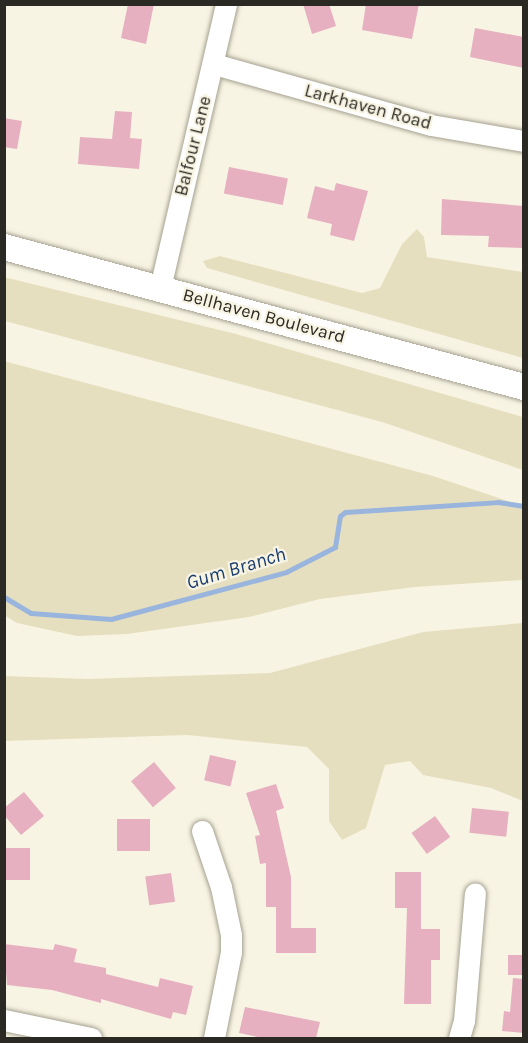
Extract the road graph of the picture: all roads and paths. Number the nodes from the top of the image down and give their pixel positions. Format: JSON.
{"nodes":[{"id":1,"x":226,"y":4,"type":"edge"},
{"id":2,"x":214,"y":64,"type":"junction"},
{"id":3,"x":524,"y":141,"type":"edge"},
{"id":4,"x":4,"y":247,"type":"edge"},
{"id":5,"x":160,"y":288,"type":"junction"},
{"id":6,"x":524,"y":387,"type":"edge"},
{"id":7,"x":202,"y":831,"type":"dead end"},
{"id":8,"x":475,"y":893,"type":"dead end"},
{"id":9,"x":4,"y":1020,"type":"edge"},
{"id":10,"x":91,"y":1038,"type":"edge"},
{"id":11,"x":214,"y":1038,"type":"edge"},
{"id":12,"x":459,"y":1038,"type":"edge"}],
"edges":[{"from":1,"to":2,"type":"street","name":"Balfour Lane"},
{"from":2,"to":3,"type":"street","name":"Larkhaven Road"},
{"from":2,"to":5,"type":"street","name":"Balfour Lane"},
{"from":4,"to":5,"type":"main road","name":"Bellhaven Boulevard"},
{"from":5,"to":6,"type":"main road","name":"Bellhaven Boulevard"},
{"from":7,"to":11,"type":"street"},
{"from":8,"to":12,"type":"street"},
{"from":9,"to":10,"type":"street"}]}
